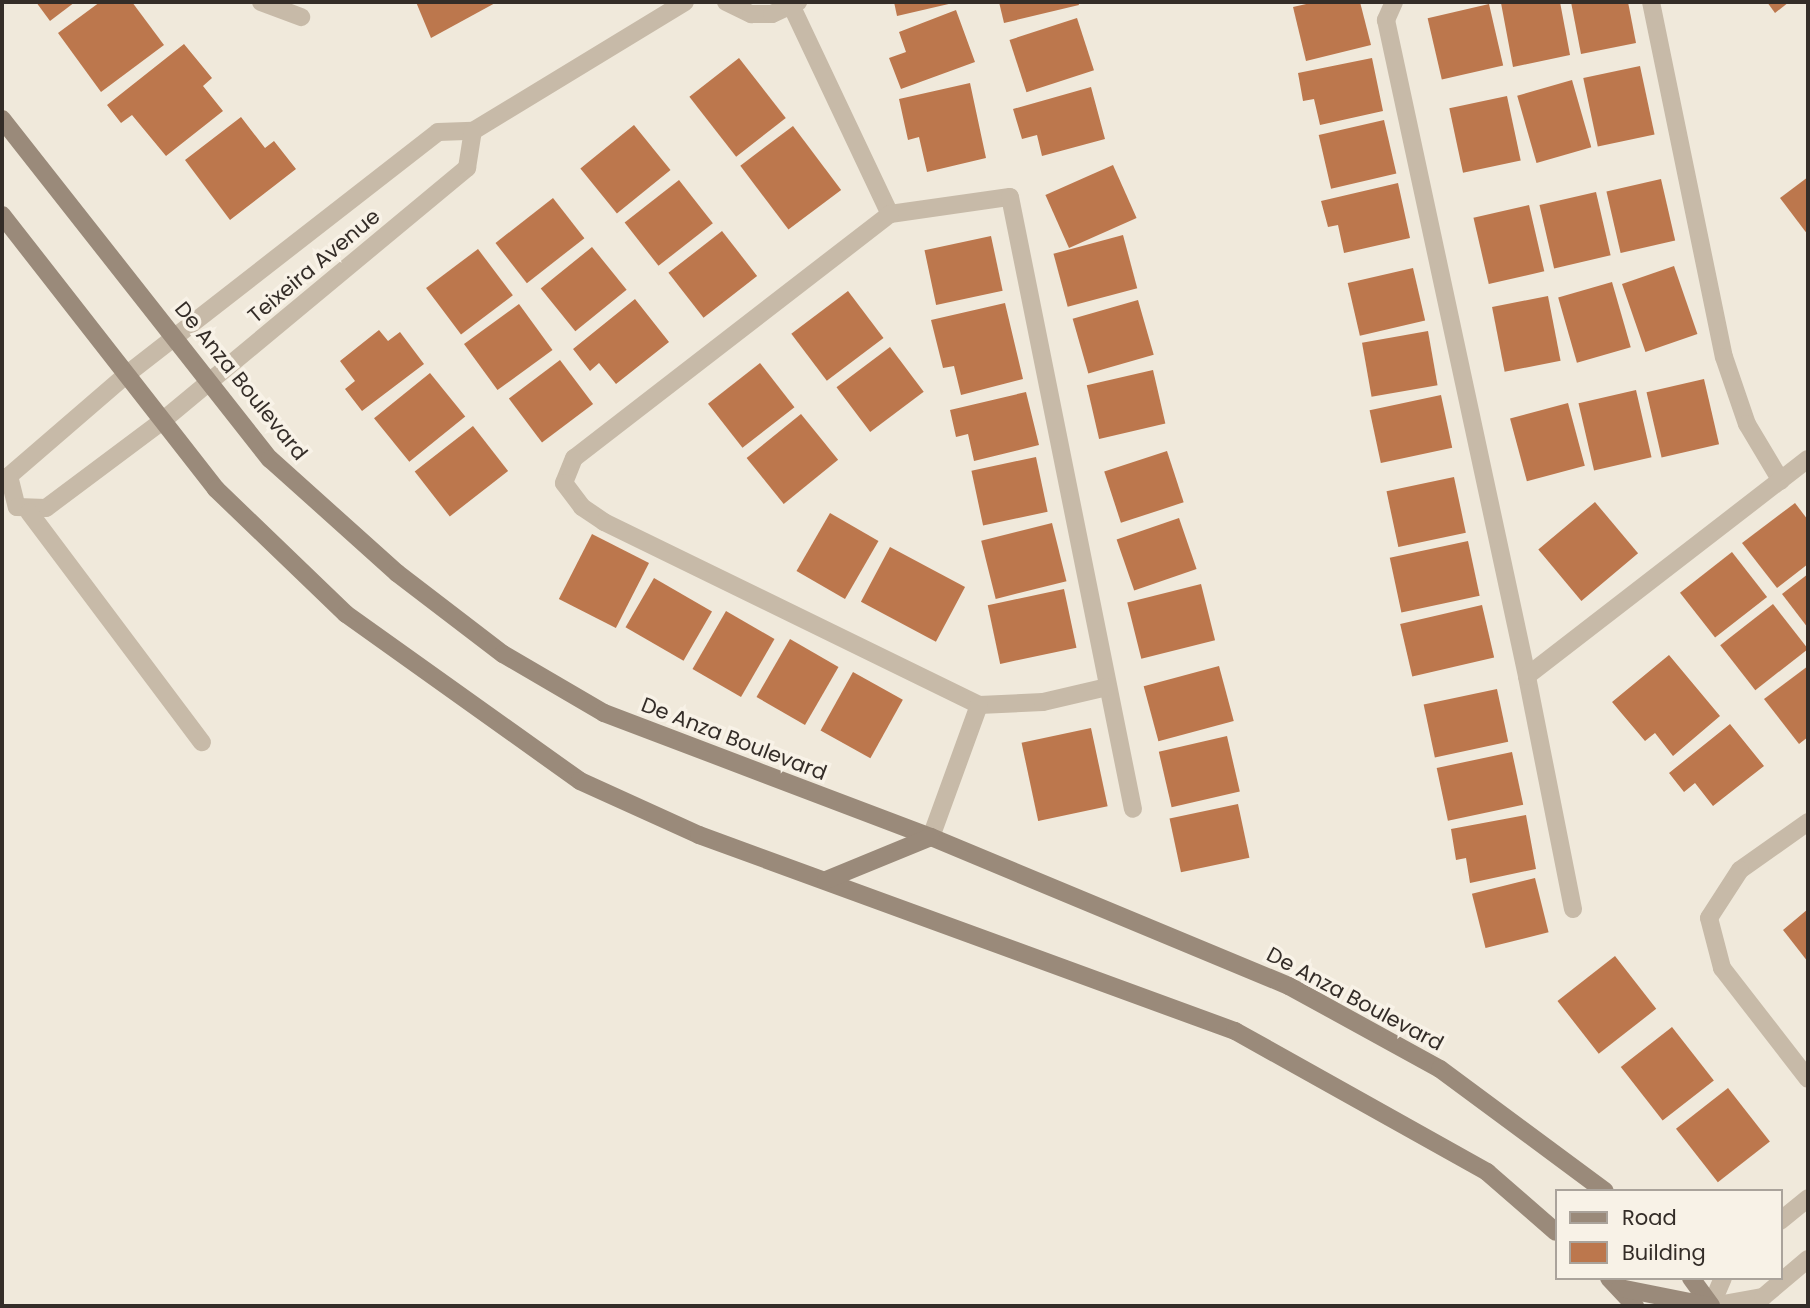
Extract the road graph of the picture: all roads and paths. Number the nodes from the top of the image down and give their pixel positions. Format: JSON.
{"nodes":[{"id":1,"x":261,"y":2,"type":"edge"},
{"id":2,"x":685,"y":2,"type":"edge"},
{"id":3,"x":726,"y":2,"type":"edge"},
{"id":4,"x":1394,"y":2,"type":"edge"},
{"id":5,"x":1651,"y":2,"type":"edge"},
{"id":6,"x":795,"y":4,"type":"edge"},
{"id":7,"x":301,"y":17,"type":"dead end"},
{"id":8,"x":2,"y":119,"type":"edge"},
{"id":9,"x":473,"y":131,"type":"junction"},
{"id":10,"x":890,"y":214,"type":"junction"},
{"id":11,"x":2,"y":215,"type":"edge"},
{"id":12,"x":176,"y":337,"type":"junction"},
{"id":13,"x":126,"y":375,"type":"junction"},
{"id":14,"x":211,"y":382,"type":"junction"},
{"id":15,"x":161,"y":422,"type":"junction"},
{"id":16,"x":1808,"y":459,"type":"edge"},
{"id":17,"x":1781,"y":481,"type":"junction"},
{"id":18,"x":29,"y":512,"type":"junction"},
{"id":19,"x":1527,"y":676,"type":"junction"},
{"id":20,"x":1107,"y":687,"type":"junction"},
{"id":21,"x":979,"y":705,"type":"junction"},
{"id":22,"x":202,"y":742,"type":"dead end"},
{"id":23,"x":1133,"y":809,"type":"dead end"},
{"id":24,"x":1808,"y":822,"type":"edge"},
{"id":25,"x":931,"y":837,"type":"junction"},
{"id":26,"x":826,"y":880,"type":"junction"},
{"id":27,"x":1573,"y":909,"type":"dead end"},
{"id":28,"x":1808,"y":1079,"type":"edge"},
{"id":29,"x":1602,"y":1189,"type":"edge"},
{"id":30,"x":1808,"y":1198,"type":"edge"},
{"id":31,"x":1782,"y":1219,"type":"edge"},
{"id":32,"x":1554,"y":1229,"type":"edge"},
{"id":33,"x":1808,"y":1259,"type":"edge"},
{"id":34,"x":1693,"y":1280,"type":"edge"},
{"id":35,"x":1722,"y":1280,"type":"edge"},
{"id":36,"x":1614,"y":1283,"type":"edge"},
{"id":37,"x":1635,"y":1306,"type":"edge"},
{"id":38,"x":1711,"y":1306,"type":"edge"}],
"edges":[{"from":1,"to":7,"type":"street"},
{"from":2,"to":9,"type":"street","name":"Teixeira Avenue"},
{"from":3,"to":6,"type":"street"},
{"from":4,"to":19,"type":"street"},
{"from":5,"to":17,"type":"street"},
{"from":6,"to":10,"type":"street"},
{"from":8,"to":12,"type":"street","name":"De Anza Boulevard"},
{"from":9,"to":12,"type":"street","name":"Teixeira Avenue"},
{"from":9,"to":14,"type":"street","name":"Teixeira Avenue"},
{"from":10,"to":20,"type":"street"},
{"from":10,"to":21,"type":"street"},
{"from":11,"to":13,"type":"street"},
{"from":12,"to":13,"type":"street","name":"Teixeira Avenue"},
{"from":12,"to":14,"type":"street","name":"De Anza Boulevard"},
{"from":13,"to":15,"type":"street"},
{"from":13,"to":18,"type":"street","name":"Teixeira Avenue"},
{"from":14,"to":15,"type":"street","name":"Teixeira Avenue"},
{"from":14,"to":25,"type":"street","name":"De Anza Boulevard"},
{"from":15,"to":18,"type":"street","name":"Teixeira Avenue"},
{"from":15,"to":26,"type":"street"},
{"from":16,"to":17,"type":"street"},
{"from":17,"to":19,"type":"street"},
{"from":18,"to":22,"type":"street"},
{"from":19,"to":27,"type":"street"},
{"from":20,"to":21,"type":"street"},
{"from":20,"to":23,"type":"street"},
{"from":21,"to":25,"type":"street"},
{"from":24,"to":28,"type":"street"},
{"from":25,"to":26,"type":"street"},
{"from":25,"to":29,"type":"street","name":"De Anza Boulevard"},
{"from":26,"to":32,"type":"street"},
{"from":30,"to":31,"type":"street"},
{"from":33,"to":38,"type":"street"},
{"from":34,"to":38,"type":"street"},
{"from":35,"to":38,"type":"street"},
{"from":36,"to":37,"type":"street"},
{"from":36,"to":38,"type":"street"}]}
